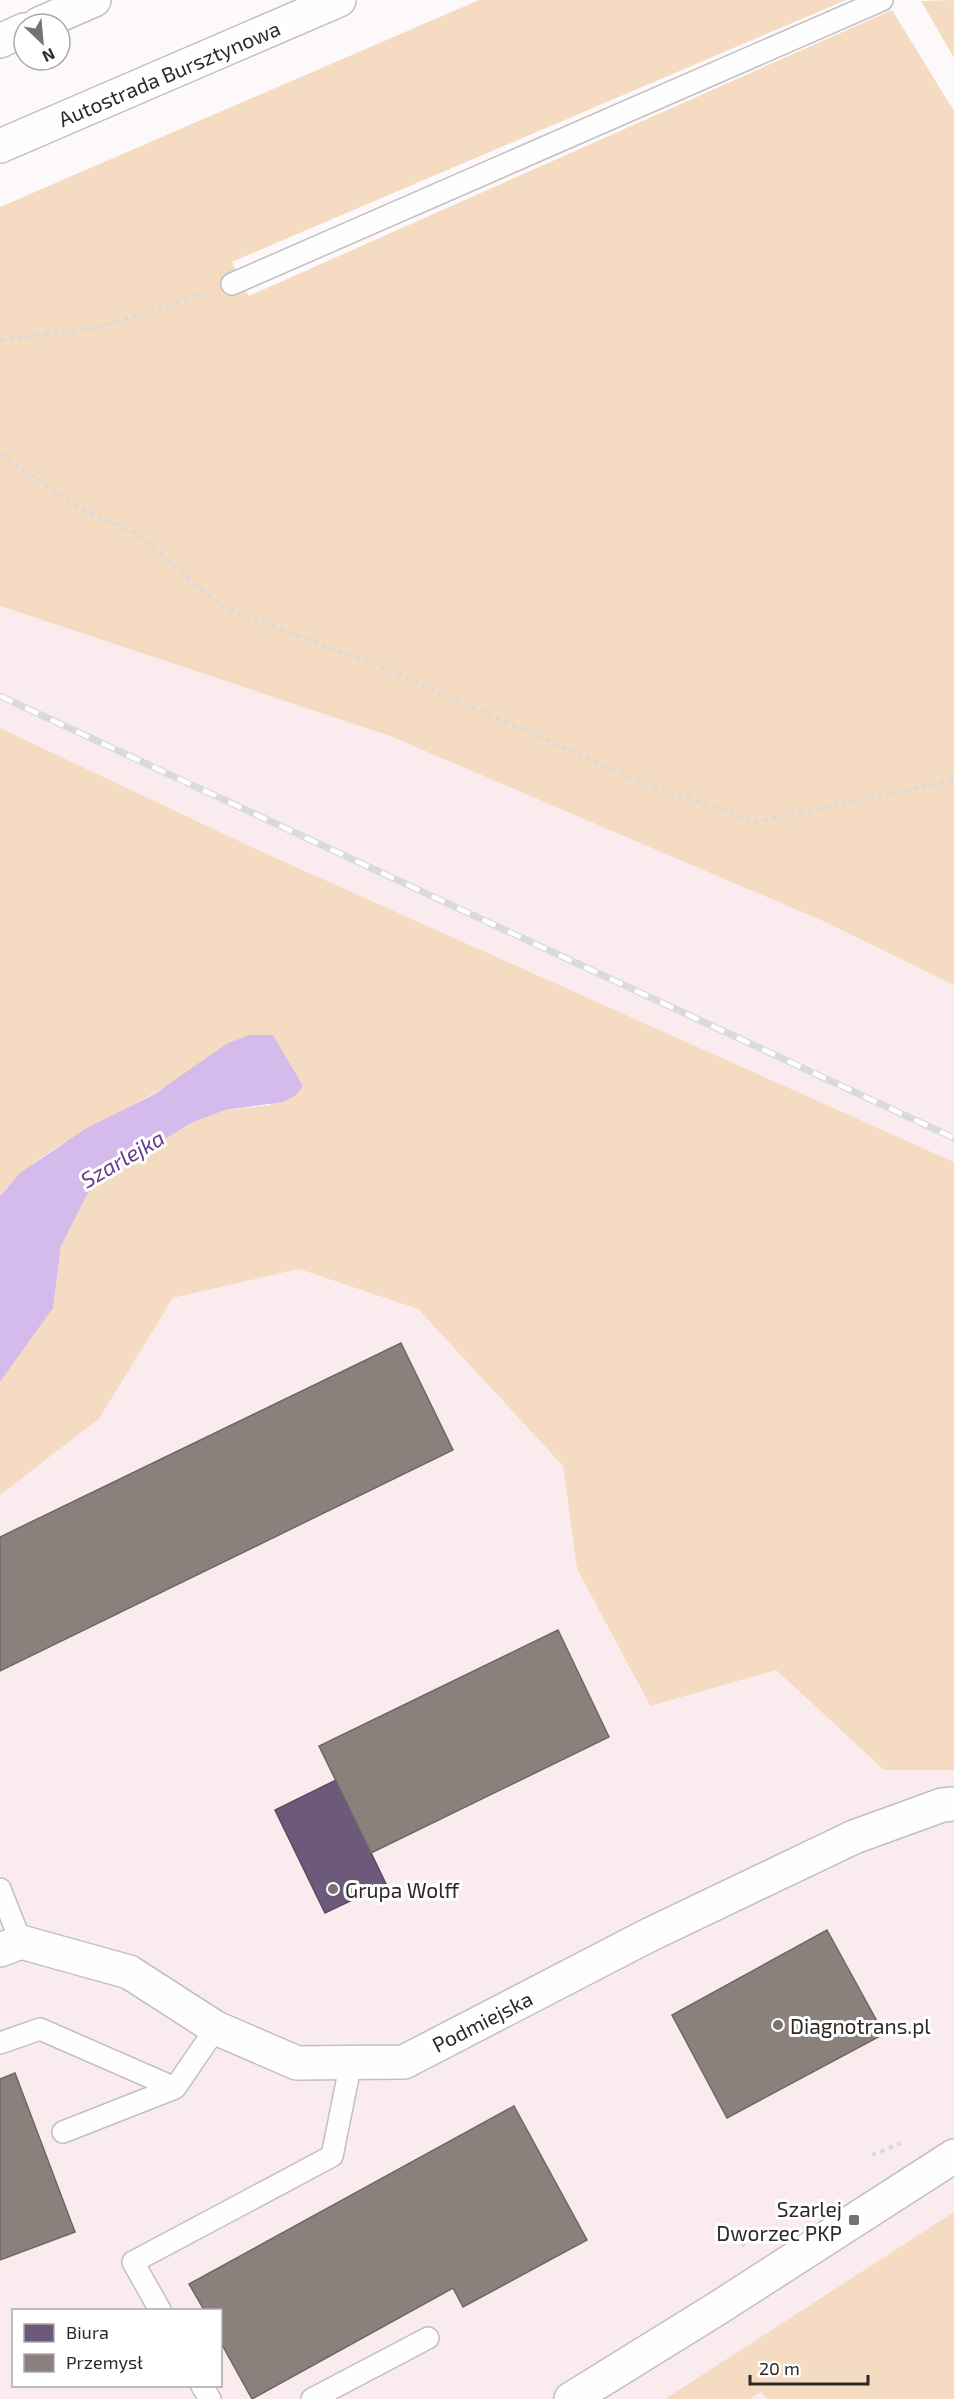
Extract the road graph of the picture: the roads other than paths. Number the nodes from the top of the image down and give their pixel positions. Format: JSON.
{"nodes":[{"id":1,"x":94,"y":0,"type":"edge"},
{"id":2,"x":339,"y":0,"type":"edge"},
{"id":3,"x":882,"y":0,"type":"edge"},
{"id":4,"x":66,"y":12,"type":"edge"},
{"id":5,"x":0,"y":146,"type":"edge"},
{"id":6,"x":232,"y":284,"type":"road end"},
{"id":7,"x":954,"y":1804,"type":"edge"},
{"id":8,"x":0,"y":1889,"type":"edge"},
{"id":9,"x":11,"y":1946,"type":"edge"},
{"id":10,"x":216,"y":2028,"type":"junction"},
{"id":11,"x":0,"y":2043,"type":"edge"},
{"id":12,"x":351,"y":2062,"type":"junction"},
{"id":13,"x":175,"y":2088,"type":"junction"},
{"id":14,"x":63,"y":2132,"type":"dead end"},
{"id":15,"x":954,"y":2156,"type":"edge"},
{"id":16,"x":159,"y":2309,"type":"edge"},
{"id":17,"x":428,"y":2337,"type":"dead end"},
{"id":18,"x":312,"y":2399,"type":"edge"},
{"id":19,"x":571,"y":2399,"type":"edge"}],
"edges":[{"from":1,"to":4,"type":"main road"},
{"from":2,"to":5,"type":"main road","name":"Autostrada Bursztynowa"},
{"from":3,"to":6,"type":"lane"},
{"from":7,"to":12,"type":"main road","name":"Podmiejska"},
{"from":8,"to":9,"type":"lane"},
{"from":9,"to":10,"type":"main road","name":"Podmiejska"},
{"from":10,"to":12,"type":"main road","name":"Podmiejska"},
{"from":10,"to":13,"type":"lane"},
{"from":11,"to":13,"type":"lane"},
{"from":12,"to":16,"type":"lane"},
{"from":13,"to":14,"type":"lane"},
{"from":15,"to":19,"type":"main road"},
{"from":17,"to":18,"type":"lane"}]}
